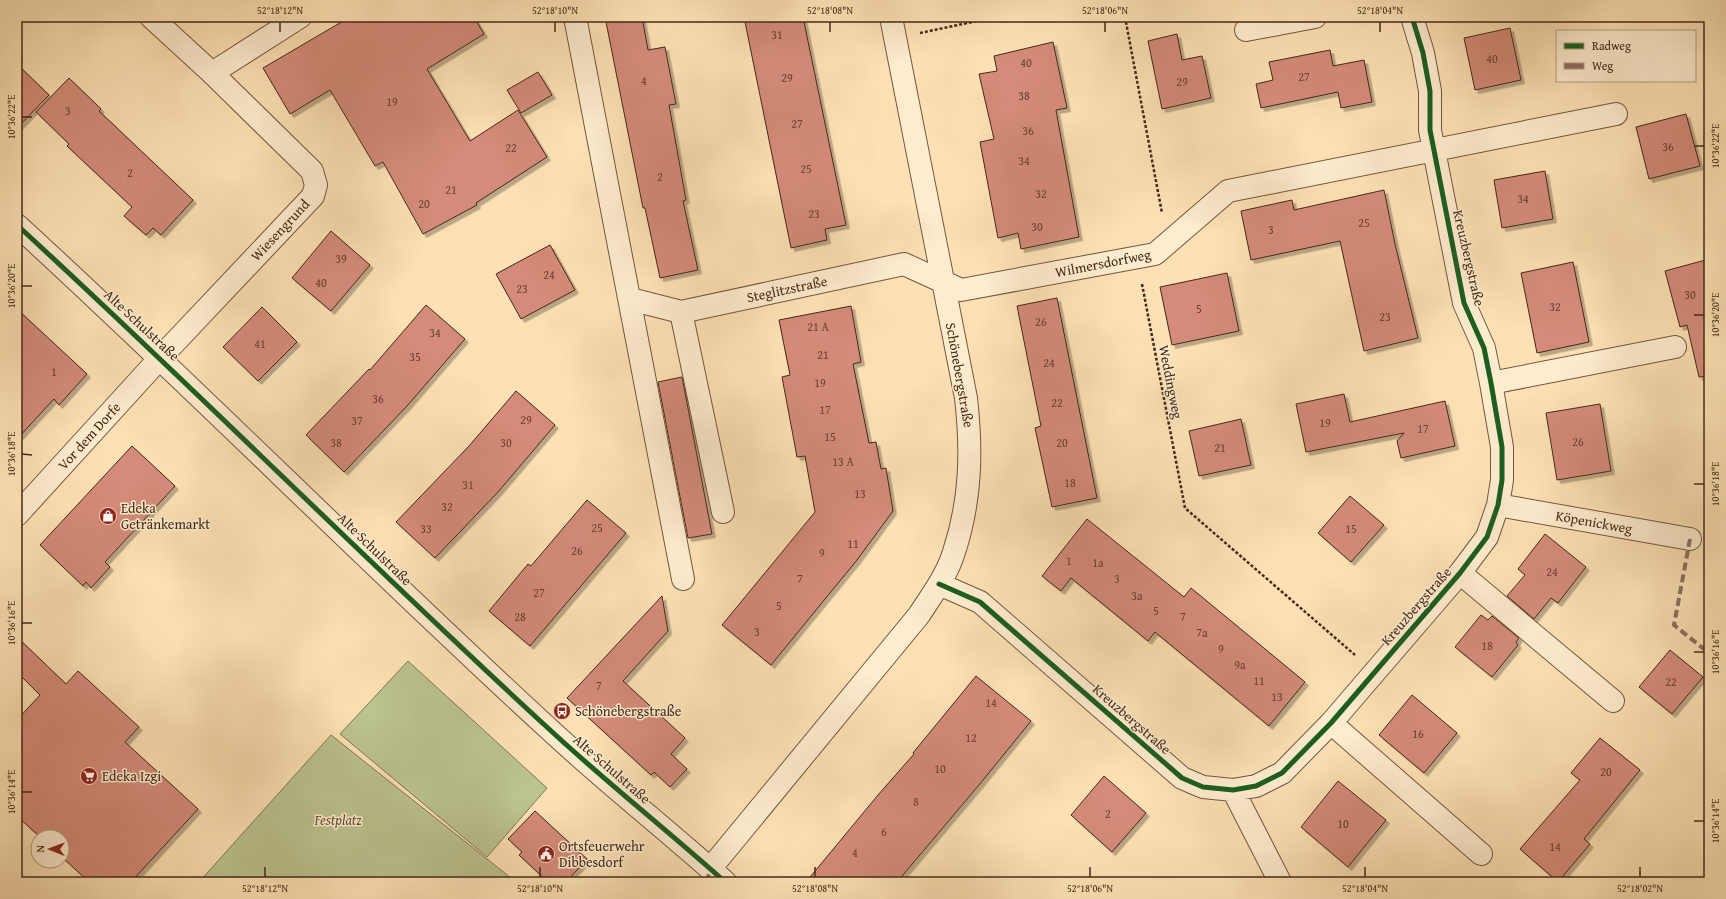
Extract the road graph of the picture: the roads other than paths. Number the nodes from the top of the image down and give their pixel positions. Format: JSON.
{"nodes":[{"id":1,"x":151,"y":17,"type":"edge"},
{"id":2,"x":300,"y":17,"type":"edge"},
{"id":3,"x":576,"y":17,"type":"edge"},
{"id":4,"x":891,"y":17,"type":"edge"},
{"id":5,"x":1315,"y":17,"type":"edge"},
{"id":6,"x":1412,"y":17,"type":"edge"},
{"id":7,"x":1246,"y":30,"type":"dead end"},
{"id":8,"x":212,"y":73,"type":"junction"},
{"id":9,"x":1616,"y":114,"type":"dead end"},
{"id":10,"x":1434,"y":151,"type":"junction"},
{"id":11,"x":17,"y":225,"type":"edge"},
{"id":12,"x":942,"y":281,"type":"junction"},
{"id":13,"x":630,"y":299,"type":"junction"},
{"id":14,"x":681,"y":312,"type":"junction"},
{"id":15,"x":1675,"y":347,"type":"dead end"},
{"id":16,"x":160,"y":358,"type":"junction"},
{"id":17,"x":1491,"y":383,"type":"junction"},
{"id":18,"x":1498,"y":505,"type":"junction"},
{"id":19,"x":723,"y":512,"type":"dead end"},
{"id":20,"x":17,"y":515,"type":"edge"},
{"id":21,"x":1690,"y":539,"type":"dead end"},
{"id":22,"x":1460,"y":573,"type":"junction"},
{"id":23,"x":683,"y":579,"type":"dead end"},
{"id":24,"x":939,"y":584,"type":"junction"},
{"id":25,"x":1613,"y":701,"type":"dead end"},
{"id":26,"x":1331,"y":723,"type":"junction"},
{"id":27,"x":1233,"y":790,"type":"junction"},
{"id":28,"x":1481,"y":854,"type":"dead end"},
{"id":29,"x":717,"y":876,"type":"edge"},
{"id":30,"x":1280,"y":882,"type":"edge"}],
"edges":[{"from":1,"to":8,"type":"street","name":"Wiesengrund"},
{"from":2,"to":8,"type":"street"},
{"from":3,"to":13,"type":"street"},
{"from":4,"to":12,"type":"street","name":"Schönebergstraße"},
{"from":5,"to":7,"type":"street"},
{"from":6,"to":10,"type":"street","name":"Kreuzbergstraße"},
{"from":8,"to":16,"type":"street","name":"Wiesengrund"},
{"from":9,"to":10,"type":"street","name":"Wilmersdorfweg"},
{"from":10,"to":12,"type":"street","name":"Wilmersdorfweg"},
{"from":10,"to":17,"type":"street","name":"Kreuzbergstraße"},
{"from":11,"to":16,"type":"street","name":"Alte Schulstraße"},
{"from":12,"to":14,"type":"street","name":"Steglitzstraße"},
{"from":12,"to":24,"type":"street","name":"Schönebergstraße"},
{"from":13,"to":14,"type":"street","name":"Steglitzstraße"},
{"from":13,"to":23,"type":"street"},
{"from":14,"to":19,"type":"street"},
{"from":15,"to":17,"type":"street"},
{"from":16,"to":20,"type":"street","name":"Vor dem Dorfe"},
{"from":16,"to":29,"type":"street","name":"Alte Schulstraße"},
{"from":17,"to":18,"type":"street","name":"Kreuzbergstraße"},
{"from":18,"to":21,"type":"street","name":"Köpenickweg"},
{"from":18,"to":22,"type":"street","name":"Kreuzbergstraße"},
{"from":22,"to":25,"type":"street"},
{"from":22,"to":26,"type":"street","name":"Kreuzbergstraße"},
{"from":24,"to":27,"type":"street","name":"Kreuzbergstraße"},
{"from":24,"to":29,"type":"street","name":"Schönebergstraße"},
{"from":26,"to":27,"type":"street","name":"Kreuzbergstraße"},
{"from":26,"to":28,"type":"street"},
{"from":27,"to":30,"type":"street"}]}
